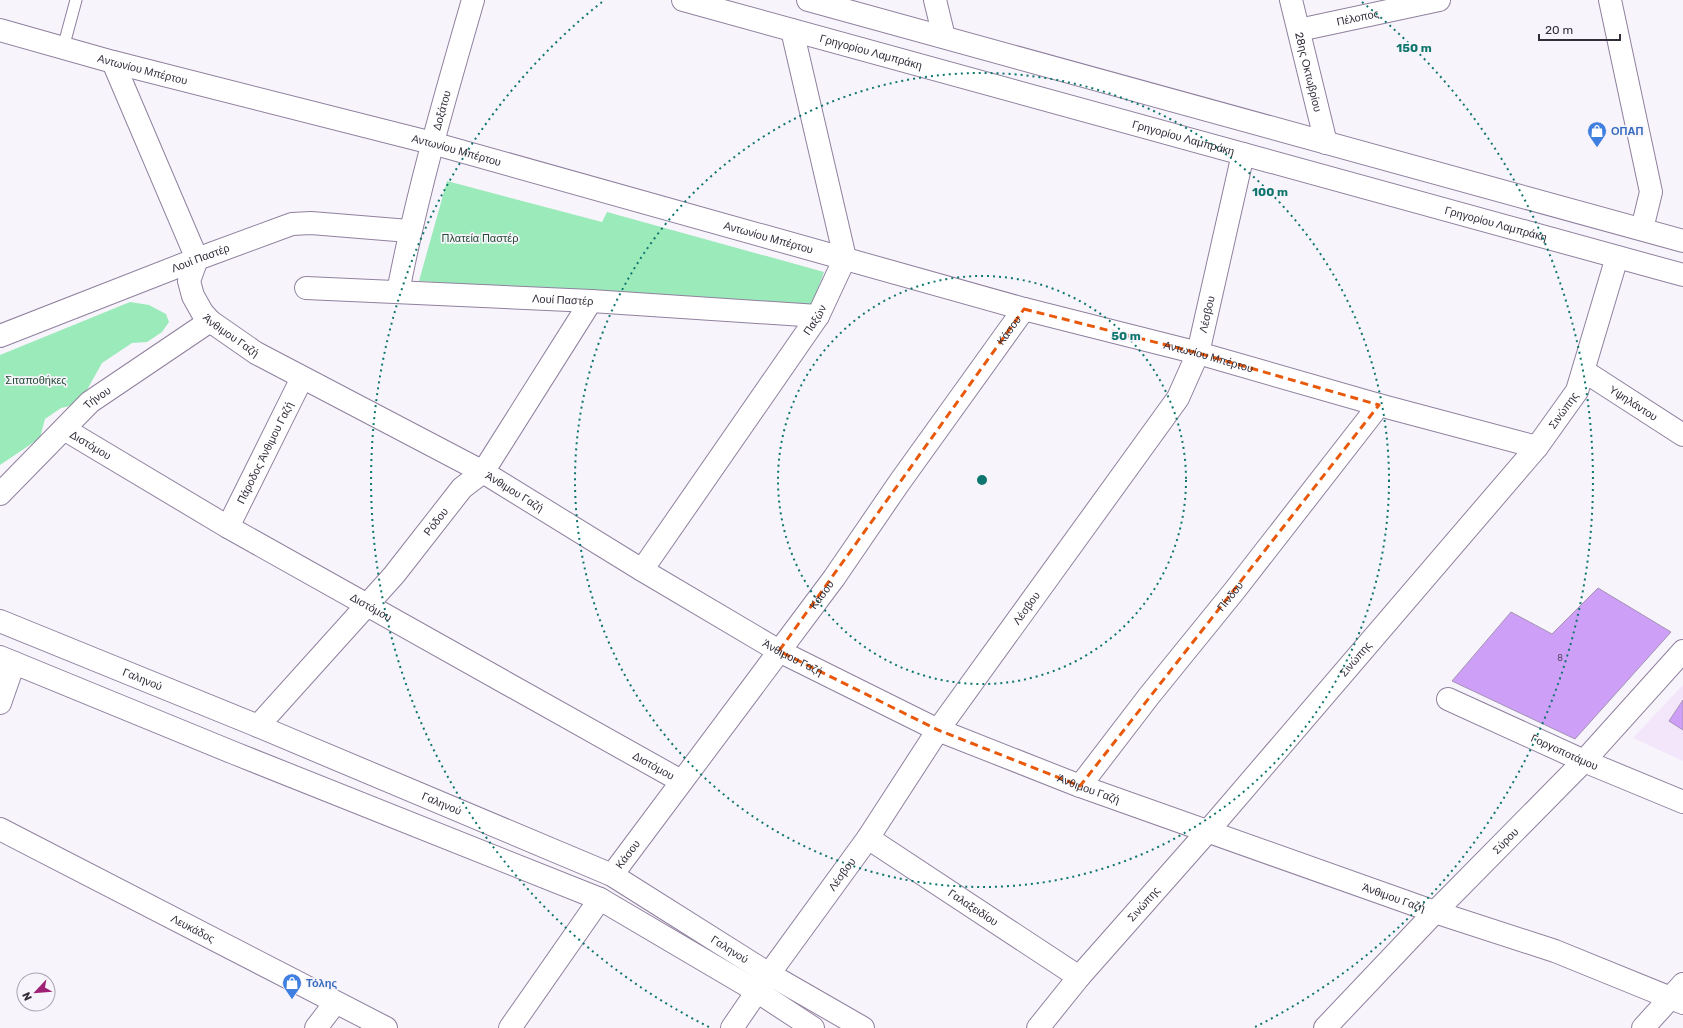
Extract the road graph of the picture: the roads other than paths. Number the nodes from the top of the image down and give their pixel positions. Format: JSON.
{"nodes":[{"id":1,"x":76,"y":0,"type":"edge"},
{"id":2,"x":473,"y":0,"type":"edge"},
{"id":3,"x":683,"y":0,"type":"edge"},
{"id":4,"x":808,"y":0,"type":"edge"},
{"id":5,"x":935,"y":0,"type":"edge"},
{"id":6,"x":1291,"y":0,"type":"edge"},
{"id":7,"x":1439,"y":0,"type":"edge"},
{"id":8,"x":1610,"y":0,"type":"edge"},
{"id":9,"x":0,"y":30,"type":"edge"},
{"id":10,"x":792,"y":30,"type":"junction"},
{"id":11,"x":1299,"y":30,"type":"junction"},
{"id":12,"x":944,"y":37,"type":"junction"},
{"id":13,"x":63,"y":48,"type":"junction"},
{"id":14,"x":113,"y":62,"type":"junction"},
{"id":15,"x":432,"y":143,"type":"junction"},
{"id":16,"x":1326,"y":143,"type":"junction"},
{"id":17,"x":1242,"y":154,"type":"junction"},
{"id":18,"x":1642,"y":230,"type":"junction"},
{"id":19,"x":409,"y":231,"type":"junction"},
{"id":20,"x":1683,"y":240,"type":"edge"},
{"id":21,"x":1617,"y":257,"type":"junction"},
{"id":22,"x":845,"y":258,"type":"junction"},
{"id":23,"x":197,"y":259,"type":"junction"},
{"id":24,"x":1683,"y":275,"type":"edge"},
{"id":25,"x":306,"y":288,"type":"dead end"},
{"id":26,"x":398,"y":292,"type":"junction"},
{"id":27,"x":591,"y":301,"type":"junction"},
{"id":28,"x":1024,"y":309,"type":"junction"},
{"id":29,"x":818,"y":316,"type":"junction"},
{"id":30,"x":210,"y":321,"type":"junction"},
{"id":31,"x":0,"y":336,"type":"edge"},
{"id":32,"x":1198,"y":353,"type":"junction"},
{"id":33,"x":1584,"y":371,"type":"junction"},
{"id":34,"x":302,"y":378,"type":"junction"},
{"id":35,"x":1378,"y":405,"type":"junction"},
{"id":36,"x":64,"y":428,"type":"junction"},
{"id":37,"x":1683,"y":435,"type":"edge"},
{"id":38,"x":1537,"y":447,"type":"junction"},
{"id":39,"x":483,"y":472,"type":"junction"},
{"id":40,"x":0,"y":494,"type":"edge"},
{"id":41,"x":228,"y":528,"type":"junction"},
{"id":42,"x":642,"y":570,"type":"junction"},
{"id":43,"x":367,"y":606,"type":"junction"},
{"id":44,"x":0,"y":621,"type":"edge"},
{"id":45,"x":779,"y":651,"type":"junction"},
{"id":46,"x":1683,"y":651,"type":"edge"},
{"id":47,"x":7,"y":660,"type":"edge"},
{"id":48,"x":1448,"y":699,"type":"dead end"},
{"id":49,"x":0,"y":703,"type":"edge"},
{"id":50,"x":258,"y":726,"type":"junction"},
{"id":51,"x":938,"y":730,"type":"junction"},
{"id":52,"x":1584,"y":761,"type":"junction"},
{"id":53,"x":681,"y":781,"type":"junction"},
{"id":54,"x":1080,"y":786,"type":"junction"},
{"id":55,"x":1683,"y":802,"type":"edge"},
{"id":56,"x":0,"y":829,"type":"edge"},
{"id":57,"x":1208,"y":831,"type":"junction"},
{"id":58,"x":868,"y":838,"type":"junction"},
{"id":59,"x":612,"y":875,"type":"junction"},
{"id":60,"x":600,"y":899,"type":"junction"},
{"id":61,"x":1435,"y":912,"type":"junction"},
{"id":62,"x":769,"y":974,"type":"junction"},
{"id":63,"x":1079,"y":977,"type":"junction"},
{"id":64,"x":758,"y":992,"type":"junction"},
{"id":65,"x":1679,"y":995,"type":"edge"},
{"id":66,"x":335,"y":1003,"type":"junction"},
{"id":67,"x":316,"y":1028,"type":"edge"},
{"id":68,"x":386,"y":1028,"type":"edge"},
{"id":69,"x":510,"y":1028,"type":"edge"},
{"id":70,"x":732,"y":1028,"type":"edge"},
{"id":71,"x":813,"y":1028,"type":"edge"},
{"id":72,"x":863,"y":1028,"type":"edge"},
{"id":73,"x":1038,"y":1028,"type":"edge"},
{"id":74,"x":1325,"y":1028,"type":"edge"},
{"id":75,"x":1643,"y":1028,"type":"edge"}],
"edges":[{"from":1,"to":13,"type":"lane"},
{"from":2,"to":15,"type":"street","name":"Δοξάτου"},
{"from":3,"to":10,"type":"street","name":"Γρηγορίου Λαμπράκη"},
{"from":4,"to":12,"type":"street"},
{"from":5,"to":12,"type":"street"},
{"from":6,"to":11,"type":"street","name":"28ης Οκτωβρίου"},
{"from":7,"to":11,"type":"street","name":"Πέλοπος"},
{"from":8,"to":18,"type":"street"},
{"from":9,"to":13,"type":"street","name":"Αντωνίου Μπέρτου"},
{"from":10,"to":17,"type":"street","name":"Γρηγορίου Λαμπράκη"},
{"from":10,"to":22,"type":"street"},
{"from":11,"to":16,"type":"street","name":"28ης Οκτωβρίου"},
{"from":12,"to":16,"type":"street"},
{"from":13,"to":14,"type":"street","name":"Αντωνίου Μπέρτου"},
{"from":14,"to":15,"type":"street","name":"Αντωνίου Μπέρτου"},
{"from":14,"to":23,"type":"street"},
{"from":15,"to":19,"type":"street","name":"Δοξάτου"},
{"from":15,"to":22,"type":"street","name":"Αντωνίου Μπέρτου"},
{"from":16,"to":18,"type":"street"},
{"from":17,"to":21,"type":"street","name":"Γρηγορίου Λαμπράκη"},
{"from":17,"to":32,"type":"street","name":"Λέσβου"},
{"from":18,"to":20,"type":"street"},
{"from":19,"to":23,"type":"street","name":"Λουί Παστέρ"},
{"from":19,"to":26,"type":"street","name":"Δοξάτου"},
{"from":21,"to":24,"type":"street","name":"Γρηγορίου Λαμπράκη"},
{"from":21,"to":33,"type":"street","name":"Σινώπης"},
{"from":22,"to":28,"type":"street","name":"Αντωνίου Μπέρτου"},
{"from":22,"to":29,"type":"street","name":"Παξών"},
{"from":23,"to":30,"type":"street","name":"Άνθιμου Γαζή"},
{"from":23,"to":31,"type":"street","name":"Λουί Παστέρ"},
{"from":25,"to":26,"type":"street","name":"Λουί Παστέρ"},
{"from":26,"to":27,"type":"street","name":"Λουί Παστέρ"},
{"from":27,"to":29,"type":"street","name":"Λουί Παστέρ"},
{"from":27,"to":39,"type":"street","name":"Ρόδου"},
{"from":28,"to":32,"type":"street","name":"Αντωνίου Μπέρτου"},
{"from":28,"to":45,"type":"street","name":"Κάσου"},
{"from":29,"to":42,"type":"street","name":"Παξών"},
{"from":30,"to":34,"type":"street","name":"Άνθιμου Γαζή"},
{"from":30,"to":36,"type":"street","name":"Τήνου"},
{"from":32,"to":35,"type":"street","name":"Αντωνίου Μπέρτου"},
{"from":32,"to":51,"type":"street","name":"Λέσβου"},
{"from":33,"to":37,"type":"street","name":"Υψηλάντου"},
{"from":33,"to":38,"type":"street","name":"Σινώπης"},
{"from":34,"to":39,"type":"street","name":"Άνθιμου Γαζή"},
{"from":34,"to":41,"type":"street","name":"Πάροδος Άνθιμου Γαζή"},
{"from":35,"to":38,"type":"street","name":"Αντωνίου Μπέρτου"},
{"from":35,"to":54,"type":"street","name":"Πίνδου"},
{"from":36,"to":40,"type":"street","name":"Τήνου"},
{"from":36,"to":41,"type":"street","name":"Διστόμου"},
{"from":38,"to":57,"type":"street","name":"Σινώπης"},
{"from":39,"to":42,"type":"street","name":"Άνθιμου Γαζή"},
{"from":39,"to":43,"type":"street","name":"Ρόδου"},
{"from":41,"to":43,"type":"street","name":"Διστόμου"},
{"from":42,"to":45,"type":"street","name":"Άνθιμου Γαζή"},
{"from":43,"to":50,"type":"street","name":"Ρόδου"},
{"from":43,"to":53,"type":"street","name":"Διστόμου"},
{"from":44,"to":50,"type":"street","name":"Γαληνού"},
{"from":45,"to":51,"type":"street","name":"Άνθιμου Γαζή"},
{"from":45,"to":53,"type":"street","name":"Κάσου"},
{"from":46,"to":52,"type":"street","name":"Σύρου"},
{"from":47,"to":49,"type":"street"},
{"from":47,"to":60,"type":"street","name":"Γαληνού"},
{"from":48,"to":52,"type":"street","name":"Γοργοποτάμου"},
{"from":50,"to":59,"type":"street","name":"Γαληνού"},
{"from":51,"to":54,"type":"street","name":"Άνθιμου Γαζή"},
{"from":51,"to":58,"type":"street","name":"Λέσβου"},
{"from":52,"to":55,"type":"street","name":"Γοργοποτάμου"},
{"from":52,"to":61,"type":"street","name":"Σύρου"},
{"from":53,"to":59,"type":"street","name":"Κάσου"},
{"from":54,"to":57,"type":"street","name":"Άνθιμου Γαζή"},
{"from":56,"to":66,"type":"street","name":"Λευκάδος"},
{"from":57,"to":61,"type":"street","name":"Άνθιμου Γαζή"},
{"from":57,"to":63,"type":"street","name":"Σινώπης"},
{"from":58,"to":62,"type":"street","name":"Λέσβου"},
{"from":58,"to":63,"type":"street","name":"Γαλαξειδίου"},
{"from":59,"to":62,"type":"street","name":"Γαληνού"},
{"from":60,"to":64,"type":"street","name":"Γαληνού"},
{"from":60,"to":69,"type":"street"},
{"from":61,"to":65,"type":"street","name":"Άνθιμου Γαζή"},
{"from":61,"to":74,"type":"street","name":"Σύρου"},
{"from":62,"to":64,"type":"street","name":"Λέσβου"},
{"from":62,"to":72,"type":"street","name":"Γαληνού"},
{"from":63,"to":73,"type":"street","name":"Σινώπης"},
{"from":64,"to":70,"type":"street","name":"Λέσβου"},
{"from":64,"to":71,"type":"street","name":"Γαληνού"},
{"from":65,"to":75,"type":"street"},
{"from":66,"to":67,"type":"street"},
{"from":66,"to":68,"type":"street","name":"Λευκάδος"}]}
